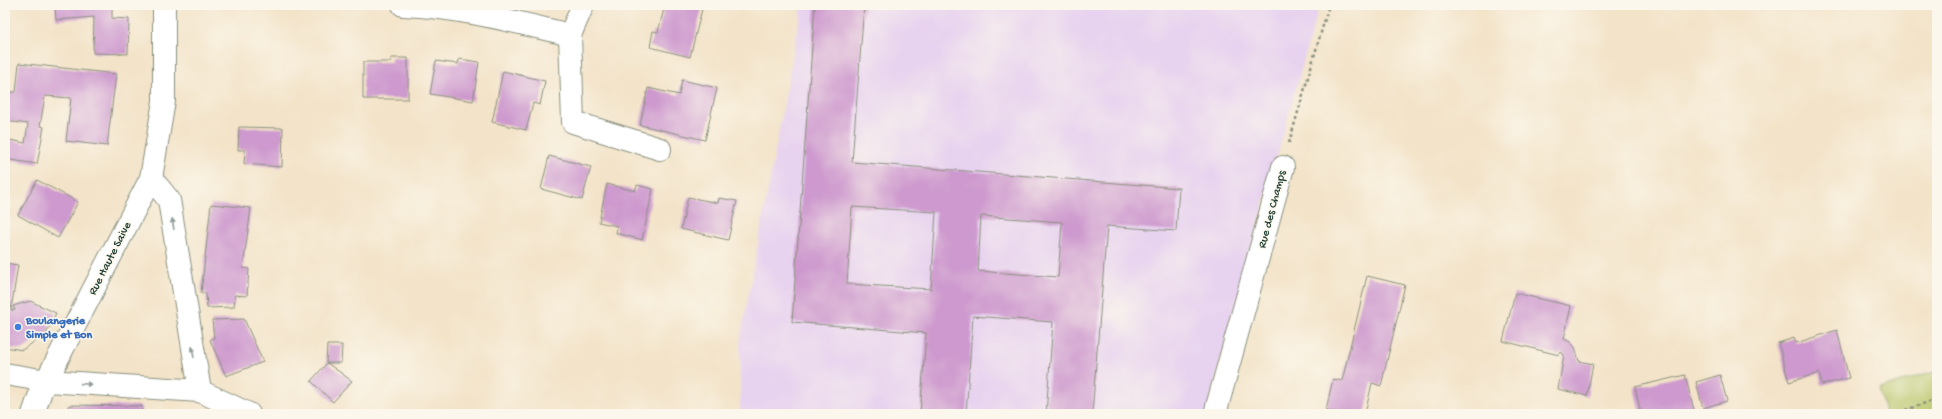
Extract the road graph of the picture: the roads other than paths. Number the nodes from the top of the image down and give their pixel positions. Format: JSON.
{"nodes":[{"id":1,"x":164,"y":5,"type":"edge"},
{"id":2,"x":403,"y":5,"type":"edge"},
{"id":3,"x":583,"y":5,"type":"edge"},
{"id":4,"x":570,"y":35,"type":"junction"},
{"id":5,"x":660,"y":149,"type":"dead end"},
{"id":6,"x":1283,"y":167,"type":"road end"},
{"id":7,"x":151,"y":178,"type":"junction"},
{"id":8,"x":5,"y":374,"type":"edge"},
{"id":9,"x":47,"y":381,"type":"junction"},
{"id":10,"x":200,"y":391,"type":"junction"},
{"id":11,"x":33,"y":414,"type":"edge"},
{"id":12,"x":249,"y":414,"type":"edge"},
{"id":13,"x":1215,"y":414,"type":"edge"}],
"edges":[{"from":1,"to":7,"type":"street","name":"Rue Haute Saive"},
{"from":2,"to":4,"type":"street"},
{"from":3,"to":4,"type":"street"},
{"from":4,"to":5,"type":"street"},
{"from":6,"to":13,"type":"street","name":"Rue des Champs"},
{"from":7,"to":9,"type":"street","name":"Rue Haute Saive"},
{"from":10,"to":7,"type":"street","one_way":true},
{"from":8,"to":9,"type":"street"},
{"from":9,"to":10,"type":"street","one_way":true},
{"from":9,"to":11,"type":"street","name":"Rue Haute Saive"},
{"from":10,"to":12,"type":"street"}]}
